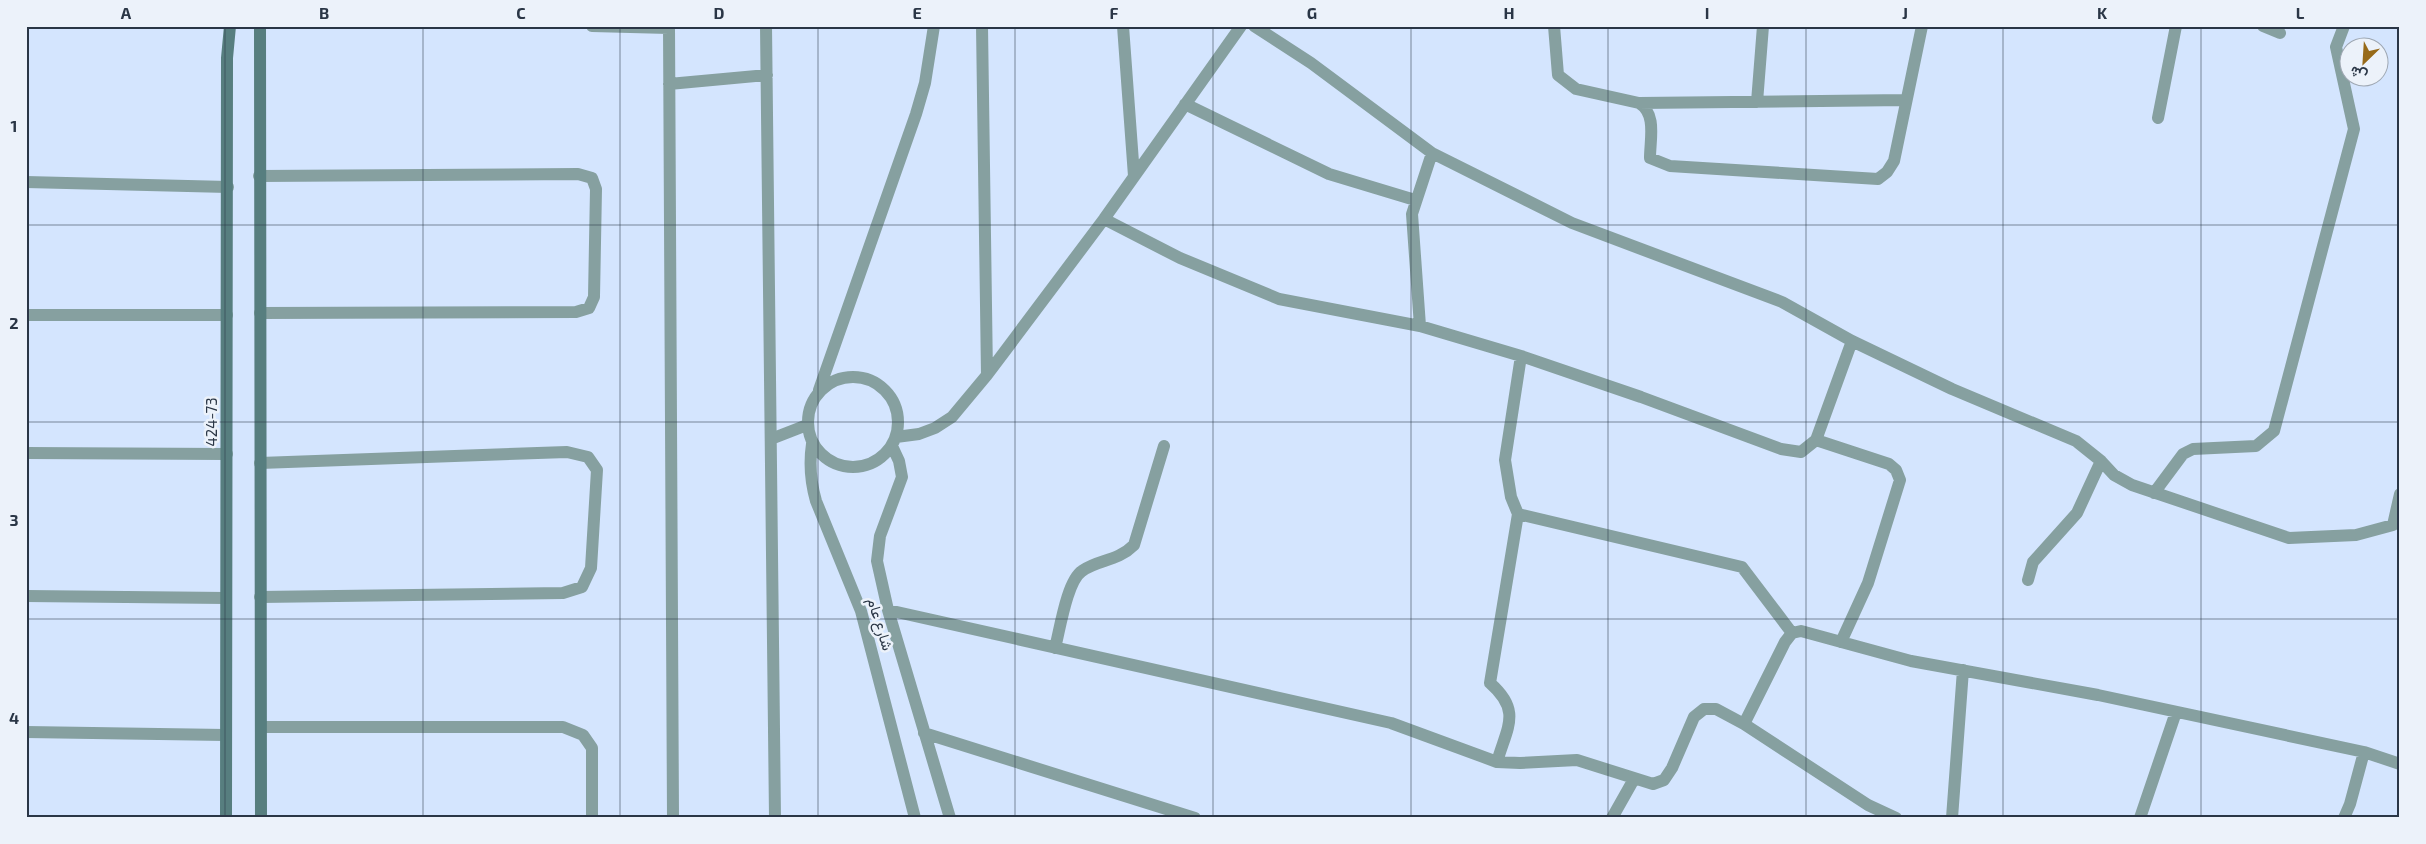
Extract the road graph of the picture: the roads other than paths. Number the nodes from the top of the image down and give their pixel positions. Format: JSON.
{"nodes":[{"id":1,"x":230,"y":26,"type":"edge"},
{"id":2,"x":260,"y":26,"type":"edge"},
{"id":3,"x":592,"y":26,"type":"edge"},
{"id":4,"x":766,"y":26,"type":"edge"},
{"id":5,"x":934,"y":26,"type":"edge"},
{"id":6,"x":982,"y":26,"type":"edge"},
{"id":7,"x":1123,"y":26,"type":"edge"},
{"id":8,"x":1240,"y":26,"type":"edge"},
{"id":9,"x":1254,"y":26,"type":"edge"},
{"id":10,"x":1554,"y":26,"type":"edge"},
{"id":11,"x":1763,"y":26,"type":"edge"},
{"id":12,"x":1922,"y":26,"type":"edge"},
{"id":13,"x":2176,"y":26,"type":"edge"},
{"id":14,"x":2263,"y":26,"type":"edge"},
{"id":15,"x":2344,"y":26,"type":"edge"},
{"id":16,"x":669,"y":27,"type":"edge"},
{"id":17,"x":2280,"y":33,"type":"dead end"},
{"id":18,"x":767,"y":75,"type":"junction"},
{"id":19,"x":669,"y":84,"type":"junction"},
{"id":20,"x":1906,"y":100,"type":"junction"},
{"id":21,"x":1757,"y":102,"type":"junction"},
{"id":22,"x":1639,"y":103,"type":"junction"},
{"id":23,"x":1185,"y":104,"type":"junction"},
{"id":24,"x":2158,"y":118,"type":"dead end"},
{"id":25,"x":1432,"y":153,"type":"junction"},
{"id":26,"x":259,"y":176,"type":"junction"},
{"id":27,"x":1134,"y":176,"type":"junction"},
{"id":28,"x":26,"y":182,"type":"edge"},
{"id":29,"x":228,"y":187,"type":"junction"},
{"id":30,"x":1415,"y":200,"type":"junction"},
{"id":31,"x":1104,"y":219,"type":"junction"},
{"id":32,"x":260,"y":313,"type":"junction"},
{"id":33,"x":26,"y":315,"type":"edge"},
{"id":34,"x":227,"y":315,"type":"junction"},
{"id":35,"x":1420,"y":326,"type":"junction"},
{"id":36,"x":1852,"y":341,"type":"junction"},
{"id":37,"x":1521,"y":356,"type":"junction"},
{"id":38,"x":987,"y":375,"type":"junction"},
{"id":39,"x":820,"y":390,"type":"junction"},
{"id":40,"x":807,"y":425,"type":"junction"},
{"id":41,"x":771,"y":439,"type":"junction"},
{"id":42,"x":1816,"y":440,"type":"junction"},
{"id":43,"x":894,"y":442,"type":"junction"},
{"id":44,"x":812,"y":444,"type":"junction"},
{"id":45,"x":1164,"y":446,"type":"dead end"},
{"id":46,"x":26,"y":454,"type":"edge"},
{"id":47,"x":227,"y":454,"type":"junction"},
{"id":48,"x":2102,"y":461,"type":"junction"},
{"id":49,"x":260,"y":463,"type":"junction"},
{"id":50,"x":2154,"y":493,"type":"junction"},
{"id":51,"x":2400,"y":494,"type":"edge"},
{"id":52,"x":2398,"y":513,"type":"edge"},
{"id":53,"x":1518,"y":514,"type":"junction"},
{"id":54,"x":2028,"y":580,"type":"dead end"},
{"id":55,"x":26,"y":596,"type":"edge"},
{"id":56,"x":226,"y":598,"type":"junction"},
{"id":57,"x":260,"y":598,"type":"junction"},
{"id":58,"x":888,"y":610,"type":"junction"},
{"id":59,"x":1792,"y":633,"type":"junction"},
{"id":60,"x":1841,"y":642,"type":"junction"},
{"id":61,"x":1055,"y":648,"type":"junction"},
{"id":62,"x":1963,"y":670,"type":"junction"},
{"id":63,"x":2176,"y":712,"type":"junction"},
{"id":64,"x":1744,"y":724,"type":"junction"},
{"id":65,"x":261,"y":727,"type":"junction"},
{"id":66,"x":26,"y":732,"type":"edge"},
{"id":67,"x":924,"y":734,"type":"junction"},
{"id":68,"x":225,"y":735,"type":"junction"},
{"id":69,"x":2364,"y":752,"type":"junction"},
{"id":70,"x":1496,"y":762,"type":"junction"},
{"id":71,"x":2400,"y":764,"type":"edge"},
{"id":72,"x":1634,"y":780,"type":"junction"},
{"id":73,"x":226,"y":818,"type":"edge"},
{"id":74,"x":261,"y":818,"type":"edge"},
{"id":75,"x":592,"y":818,"type":"edge"},
{"id":76,"x":673,"y":818,"type":"edge"},
{"id":77,"x":775,"y":818,"type":"edge"},
{"id":78,"x":915,"y":818,"type":"edge"},
{"id":79,"x":950,"y":818,"type":"edge"},
{"id":80,"x":1195,"y":818,"type":"edge"},
{"id":81,"x":1612,"y":818,"type":"edge"},
{"id":82,"x":1896,"y":818,"type":"edge"},
{"id":83,"x":1952,"y":818,"type":"edge"},
{"id":84,"x":2140,"y":818,"type":"edge"},
{"id":85,"x":2344,"y":818,"type":"edge"}],
"edges":[{"from":1,"to":29,"type":"street","name":"424-73"},
{"from":2,"to":26,"type":"street"},
{"from":3,"to":16,"type":"street"},
{"from":4,"to":18,"type":"street"},
{"from":5,"to":39,"type":"street"},
{"from":6,"to":38,"type":"street"},
{"from":7,"to":27,"type":"street"},
{"from":8,"to":23,"type":"street"},
{"from":9,"to":25,"type":"street"},
{"from":10,"to":22,"type":"street"},
{"from":11,"to":21,"type":"street"},
{"from":12,"to":20,"type":"street"},
{"from":13,"to":24,"type":"street"},
{"from":14,"to":17,"type":"street"},
{"from":15,"to":50,"type":"street"},
{"from":16,"to":19,"type":"street"},
{"from":18,"to":19,"type":"street"},
{"from":18,"to":41,"type":"street"},
{"from":19,"to":76,"type":"street"},
{"from":20,"to":21,"type":"street"},
{"from":20,"to":22,"type":"street"},
{"from":21,"to":22,"type":"street"},
{"from":23,"to":27,"type":"street"},
{"from":23,"to":30,"type":"street"},
{"from":25,"to":30,"type":"street"},
{"from":25,"to":36,"type":"street"},
{"from":26,"to":32,"type":"street"},
{"from":26,"to":32,"type":"street"},
{"from":27,"to":31,"type":"street"},
{"from":28,"to":29,"type":"street"},
{"from":29,"to":34,"type":"street","name":"424-73"},
{"from":30,"to":35,"type":"street"},
{"from":31,"to":35,"type":"street"},
{"from":31,"to":38,"type":"street"},
{"from":32,"to":49,"type":"street"},
{"from":33,"to":34,"type":"street"},
{"from":34,"to":47,"type":"street","name":"424-73"},
{"from":35,"to":37,"type":"street"},
{"from":36,"to":42,"type":"street"},
{"from":36,"to":48,"type":"street"},
{"from":37,"to":42,"type":"street"},
{"from":37,"to":53,"type":"street"},
{"from":38,"to":43,"type":"street"},
{"from":39,"to":40,"type":"street"},
{"from":39,"to":43,"type":"street"},
{"from":40,"to":41,"type":"street"},
{"from":40,"to":44,"type":"street"},
{"from":41,"to":77,"type":"street"},
{"from":42,"to":60,"type":"street"},
{"from":43,"to":44,"type":"street"},
{"from":43,"to":58,"type":"street","name":"شارع عام"},
{"from":44,"to":78,"type":"street","name":"شارع عام"},
{"from":45,"to":61,"type":"street"},
{"from":46,"to":47,"type":"street"},
{"from":47,"to":56,"type":"street","name":"424-73"},
{"from":48,"to":50,"type":"street"},
{"from":48,"to":54,"type":"street"},
{"from":49,"to":57,"type":"street"},
{"from":49,"to":57,"type":"street"},
{"from":50,"to":52,"type":"street"},
{"from":51,"to":52,"type":"street"},
{"from":53,"to":59,"type":"street"},
{"from":53,"to":70,"type":"street"},
{"from":55,"to":56,"type":"street"},
{"from":56,"to":68,"type":"street","name":"424-73"},
{"from":57,"to":65,"type":"street"},
{"from":58,"to":61,"type":"street"},
{"from":58,"to":67,"type":"street","name":"شارع عام"},
{"from":59,"to":60,"type":"street"},
{"from":59,"to":64,"type":"street"},
{"from":60,"to":62,"type":"street"},
{"from":61,"to":70,"type":"street"},
{"from":62,"to":63,"type":"street"},
{"from":62,"to":83,"type":"street"},
{"from":63,"to":69,"type":"street"},
{"from":63,"to":84,"type":"street"},
{"from":64,"to":72,"type":"street"},
{"from":64,"to":82,"type":"street"},
{"from":65,"to":74,"type":"street"},
{"from":65,"to":75,"type":"street"},
{"from":66,"to":68,"type":"street"},
{"from":67,"to":79,"type":"street","name":"شارع عام"},
{"from":67,"to":80,"type":"street"},
{"from":68,"to":73,"type":"street","name":"424-73"},
{"from":69,"to":71,"type":"street"},
{"from":69,"to":85,"type":"street"},
{"from":70,"to":72,"type":"street"},
{"from":72,"to":81,"type":"street"}]}
